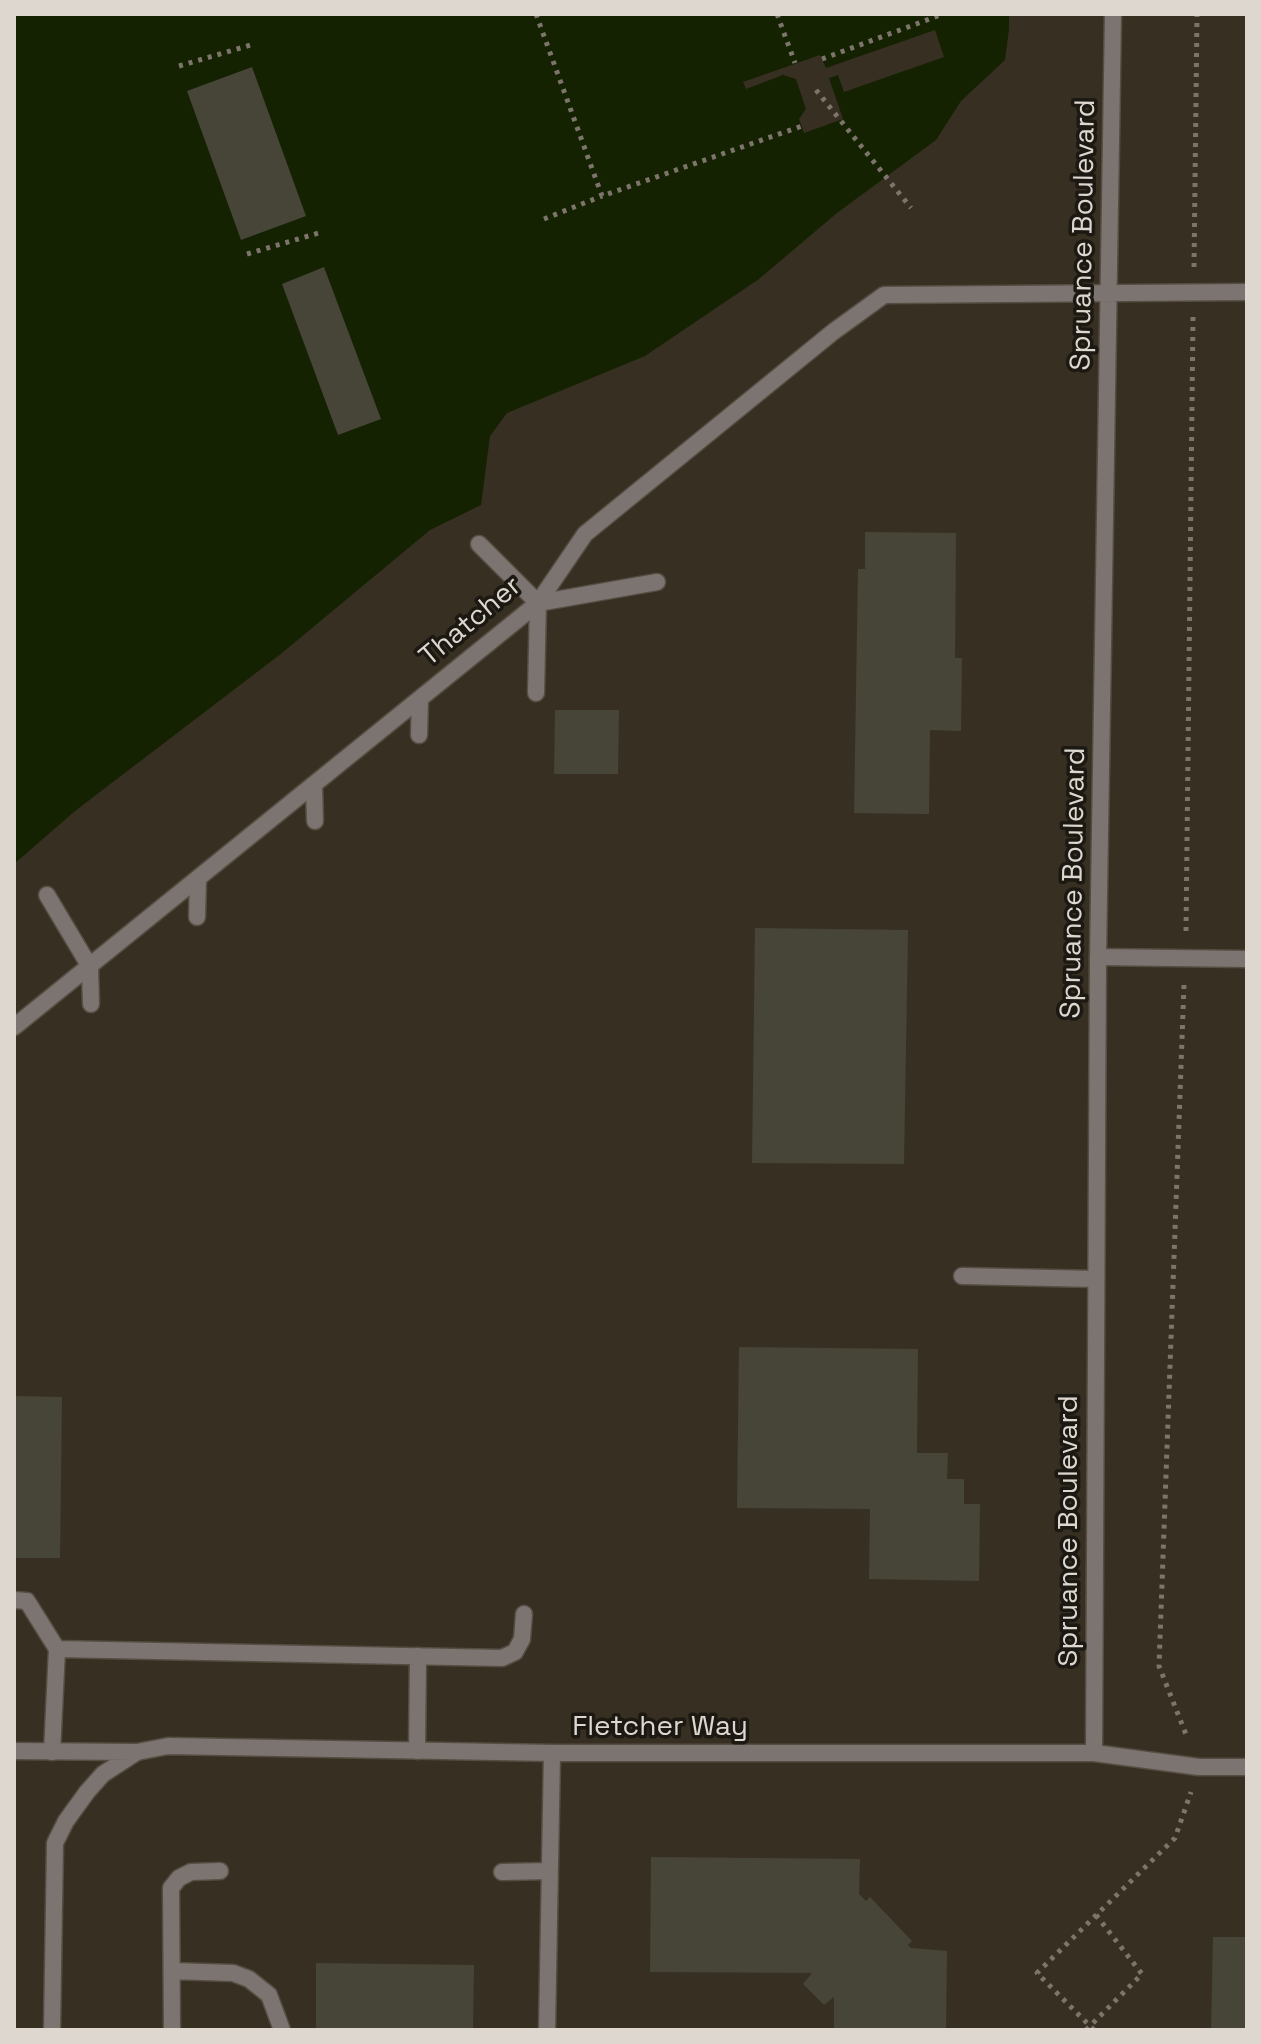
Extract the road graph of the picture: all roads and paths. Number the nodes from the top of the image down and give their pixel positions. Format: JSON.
{"nodes":[{"id":1,"x":536,"y":14,"type":"edge"},
{"id":2,"x":777,"y":14,"type":"edge"},
{"id":3,"x":943,"y":14,"type":"edge"},
{"id":4,"x":1113,"y":14,"type":"edge"},
{"id":5,"x":1197,"y":14,"type":"edge"},
{"id":6,"x":254,"y":44,"type":"dead end"},
{"id":7,"x":822,"y":59,"type":"dead end"},
{"id":8,"x":795,"y":63,"type":"dead end"},
{"id":9,"x":179,"y":66,"type":"dead end"},
{"id":10,"x":816,"y":90,"type":"dead end"},
{"id":11,"x":802,"y":126,"type":"dead end"},
{"id":12,"x":602,"y":196,"type":"junction"},
{"id":13,"x":911,"y":208,"type":"dead end"},
{"id":14,"x":544,"y":219,"type":"dead end"},
{"id":15,"x":322,"y":232,"type":"dead end"},
{"id":16,"x":247,"y":254,"type":"dead end"},
{"id":17,"x":1110,"y":292,"type":"junction"},
{"id":18,"x":1194,"y":292,"type":"junction"},
{"id":19,"x":1247,"y":292,"type":"edge"},
{"id":20,"x":479,"y":544,"type":"dead end"},
{"id":21,"x":657,"y":582,"type":"dead end"},
{"id":22,"x":538,"y":603,"type":"junction"},
{"id":23,"x":536,"y":693,"type":"dead end"},
{"id":24,"x":420,"y":699,"type":"junction"},
{"id":25,"x":419,"y":735,"type":"dead end"},
{"id":26,"x":314,"y":785,"type":"junction"},
{"id":27,"x":315,"y":821,"type":"dead end"},
{"id":28,"x":198,"y":880,"type":"junction"},
{"id":29,"x":47,"y":895,"type":"dead end"},
{"id":30,"x":197,"y":917,"type":"dead end"},
{"id":31,"x":1098,"y":957,"type":"junction"},
{"id":32,"x":1185,"y":958,"type":"junction"},
{"id":33,"x":1247,"y":959,"type":"edge"},
{"id":34,"x":90,"y":967,"type":"junction"},
{"id":35,"x":91,"y":1004,"type":"dead end"},
{"id":36,"x":14,"y":1027,"type":"edge"},
{"id":37,"x":962,"y":1276,"type":"dead end"},
{"id":38,"x":1096,"y":1279,"type":"junction"},
{"id":39,"x":14,"y":1600,"type":"edge"},
{"id":40,"x":524,"y":1614,"type":"dead end"},
{"id":41,"x":57,"y":1649,"type":"junction"},
{"id":42,"x":418,"y":1656,"type":"junction"},
{"id":43,"x":14,"y":1751,"type":"edge"},
{"id":44,"x":417,"y":1751,"type":"junction"},
{"id":45,"x":52,"y":1752,"type":"junction"},
{"id":46,"x":137,"y":1752,"type":"junction"},
{"id":47,"x":552,"y":1753,"type":"junction"},
{"id":48,"x":1094,"y":1753,"type":"junction"},
{"id":49,"x":1199,"y":1767,"type":"junction"},
{"id":50,"x":1247,"y":1767,"type":"edge"},
{"id":51,"x":220,"y":1871,"type":"dead end"},
{"id":52,"x":549,"y":1871,"type":"junction"},
{"id":53,"x":502,"y":1872,"type":"dead end"},
{"id":54,"x":1096,"y":1915,"type":"junction"},
{"id":55,"x":172,"y":1971,"type":"junction"},
{"id":56,"x":1090,"y":2029,"type":"edge"},
{"id":57,"x":52,"y":2030,"type":"edge"},
{"id":58,"x":172,"y":2030,"type":"edge"},
{"id":59,"x":282,"y":2030,"type":"edge"},
{"id":60,"x":547,"y":2030,"type":"edge"}],
"edges":[{"from":1,"to":12,"type":"path"},
{"from":2,"to":8,"type":"path"},
{"from":3,"to":7,"type":"path"},
{"from":4,"to":17,"type":"street","name":"Spruance Boulevard"},
{"from":5,"to":18,"type":"path"},
{"from":6,"to":9,"type":"path"},
{"from":10,"to":13,"type":"path"},
{"from":11,"to":12,"type":"path"},
{"from":12,"to":14,"type":"path"},
{"from":15,"to":16,"type":"path"},
{"from":17,"to":18,"type":"street","name":"Thatcher"},
{"from":17,"to":22,"type":"street","name":"Thatcher"},
{"from":17,"to":31,"type":"street","name":"Spruance Boulevard"},
{"from":18,"to":19,"type":"street","name":"Thatcher"},
{"from":18,"to":32,"type":"path"},
{"from":20,"to":22,"type":"street"},
{"from":21,"to":22,"type":"street"},
{"from":22,"to":23,"type":"street"},
{"from":22,"to":24,"type":"street","name":"Thatcher"},
{"from":24,"to":25,"type":"street"},
{"from":24,"to":26,"type":"street","name":"Thatcher"},
{"from":26,"to":27,"type":"street"},
{"from":26,"to":28,"type":"street","name":"Thatcher"},
{"from":28,"to":30,"type":"street"},
{"from":28,"to":34,"type":"street","name":"Thatcher"},
{"from":29,"to":34,"type":"street"},
{"from":31,"to":32,"type":"street"},
{"from":31,"to":38,"type":"street","name":"Spruance Boulevard"},
{"from":32,"to":33,"type":"street"},
{"from":32,"to":49,"type":"path"},
{"from":34,"to":35,"type":"street"},
{"from":34,"to":36,"type":"street","name":"Thatcher"},
{"from":37,"to":38,"type":"street"},
{"from":38,"to":48,"type":"street","name":"Spruance Boulevard"},
{"from":39,"to":41,"type":"street"},
{"from":40,"to":42,"type":"street"},
{"from":41,"to":42,"type":"street"},
{"from":41,"to":45,"type":"street"},
{"from":42,"to":44,"type":"street"},
{"from":43,"to":45,"type":"street"},
{"from":44,"to":46,"type":"street","name":"Fletcher Way"},
{"from":44,"to":47,"type":"street","name":"Fletcher Way"},
{"from":45,"to":46,"type":"street"},
{"from":46,"to":57,"type":"street","name":"Fletcher Way"},
{"from":47,"to":48,"type":"street","name":"Fletcher Way"},
{"from":47,"to":52,"type":"street"},
{"from":48,"to":49,"type":"street","name":"Fletcher Way"},
{"from":49,"to":50,"type":"street","name":"Fletcher Way"},
{"from":49,"to":54,"type":"path"},
{"from":51,"to":55,"type":"street"},
{"from":52,"to":53,"type":"street"},
{"from":52,"to":60,"type":"street"},
{"from":54,"to":56,"type":"path"},
{"from":54,"to":56,"type":"path"},
{"from":55,"to":58,"type":"street"},
{"from":55,"to":59,"type":"street"}]}
